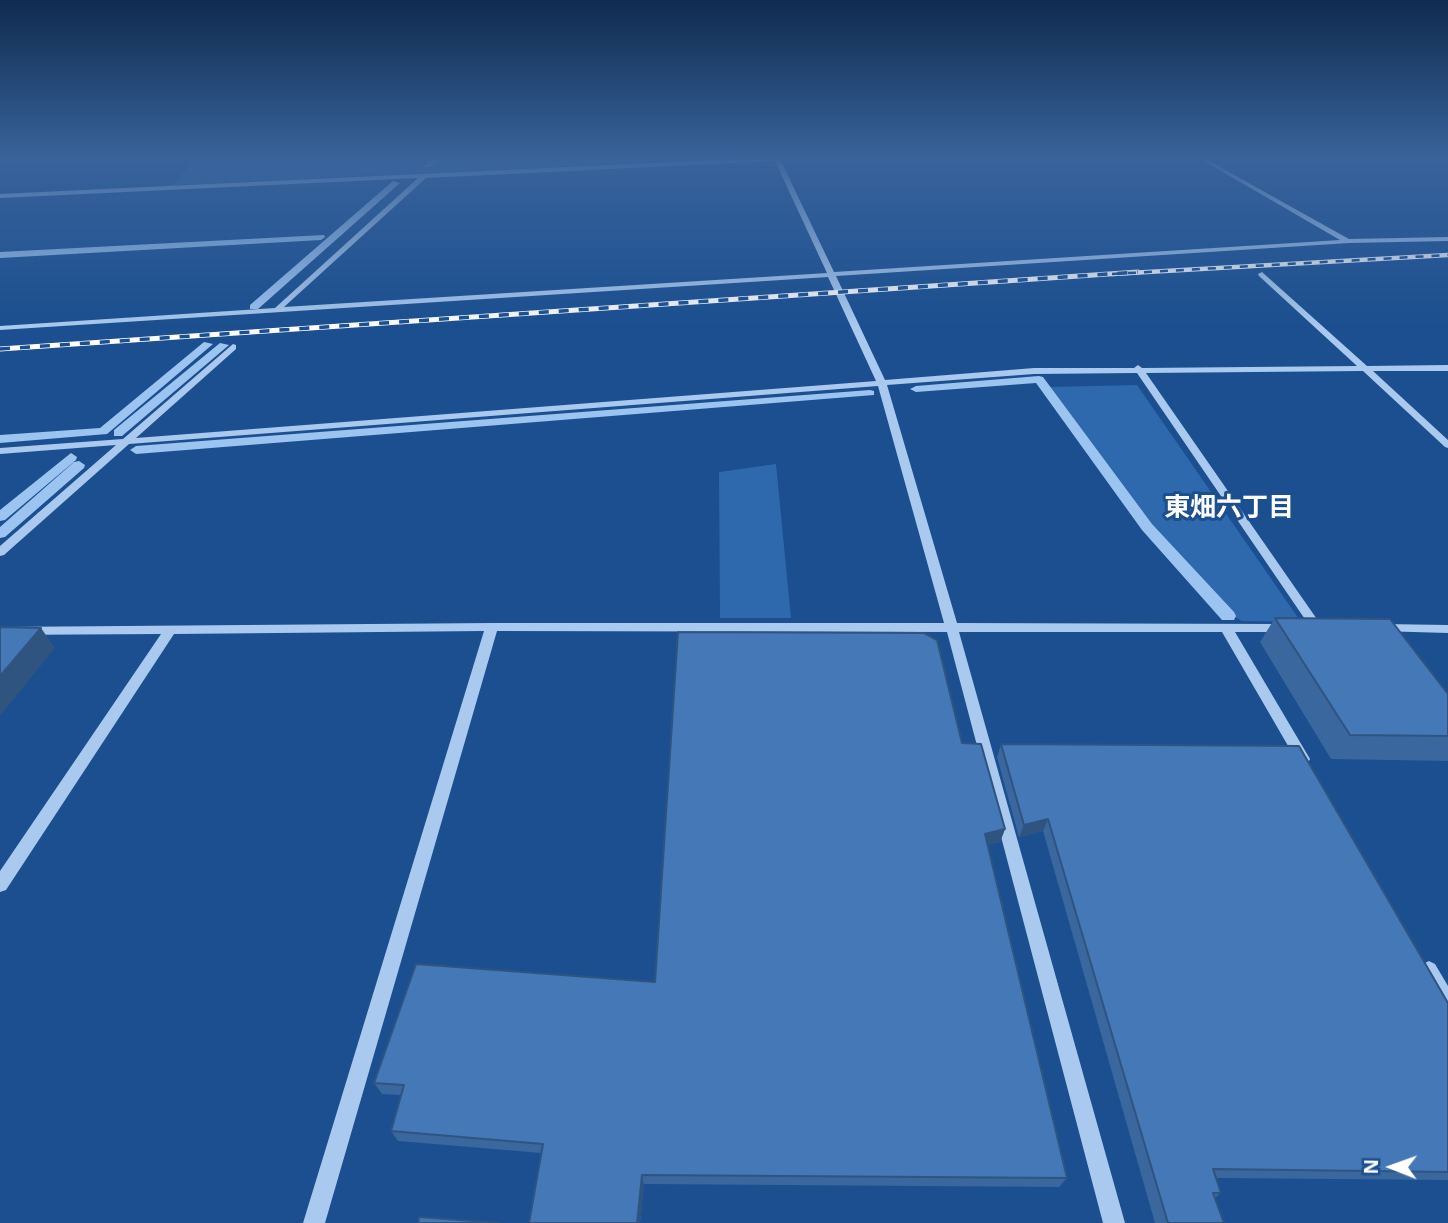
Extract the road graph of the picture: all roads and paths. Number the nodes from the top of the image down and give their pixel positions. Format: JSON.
{"nodes":[{"id":1,"x":382,"y":214,"type":"edge"},
{"id":2,"x":804,"y":214,"type":"edge"},
{"id":3,"x":1301,"y":214,"type":"edge"},
{"id":4,"x":1448,"y":239,"type":"edge"},
{"id":5,"x":1349,"y":241,"type":"junction"},
{"id":6,"x":833,"y":273,"type":"junction"},
{"id":7,"x":1262,"y":274,"type":"dead end"},
{"id":8,"x":278,"y":309,"type":"junction"},
{"id":9,"x":0,"y":328,"type":"edge"},
{"id":10,"x":233,"y":347,"type":"dead end"},
{"id":11,"x":1138,"y":368,"type":"junction"},
{"id":12,"x":1364,"y":368,"type":"junction"},
{"id":13,"x":1448,"y":368,"type":"edge"},
{"id":14,"x":881,"y":381,"type":"junction"},
{"id":15,"x":123,"y":442,"type":"junction"},
{"id":16,"x":1448,"y":445,"type":"edge"},
{"id":17,"x":0,"y":452,"type":"edge"},
{"id":18,"x":0,"y":552,"type":"edge"},
{"id":19,"x":492,"y":627,"type":"junction"},
{"id":20,"x":952,"y":628,"type":"junction"},
{"id":21,"x":1226,"y":628,"type":"junction"},
{"id":22,"x":1370,"y":628,"type":"edge"},
{"id":23,"x":170,"y":629,"type":"junction"},
{"id":24,"x":1448,"y":629,"type":"edge"},
{"id":25,"x":0,"y":631,"type":"edge"},
{"id":26,"x":1309,"y":769,"type":"edge"},
{"id":27,"x":0,"y":885,"type":"edge"},
{"id":28,"x":1420,"y":956,"type":"edge"},
{"id":29,"x":1448,"y":1003,"type":"edge"},
{"id":30,"x":314,"y":1223,"type":"edge"},
{"id":31,"x":1114,"y":1223,"type":"edge"}],
"edges":[{"from":1,"to":8,"type":"street"},
{"from":2,"to":6,"type":"street"},
{"from":3,"to":5,"type":"street"},
{"from":4,"to":5,"type":"street"},
{"from":5,"to":6,"type":"street"},
{"from":6,"to":8,"type":"street"},
{"from":6,"to":14,"type":"street"},
{"from":7,"to":12,"type":"street"},
{"from":8,"to":9,"type":"street"},
{"from":10,"to":15,"type":"street"},
{"from":11,"to":12,"type":"street"},
{"from":11,"to":14,"type":"street"},
{"from":11,"to":21,"type":"street"},
{"from":12,"to":13,"type":"street"},
{"from":12,"to":16,"type":"street"},
{"from":14,"to":15,"type":"street"},
{"from":14,"to":20,"type":"street"},
{"from":15,"to":17,"type":"street"},
{"from":15,"to":18,"type":"street"},
{"from":19,"to":20,"type":"street"},
{"from":19,"to":23,"type":"street"},
{"from":19,"to":30,"type":"street"},
{"from":20,"to":21,"type":"street"},
{"from":20,"to":31,"type":"street"},
{"from":21,"to":26,"type":"street"},
{"from":22,"to":24,"type":"street"},
{"from":23,"to":25,"type":"street"},
{"from":23,"to":27,"type":"street"},
{"from":28,"to":29,"type":"street"}]}
